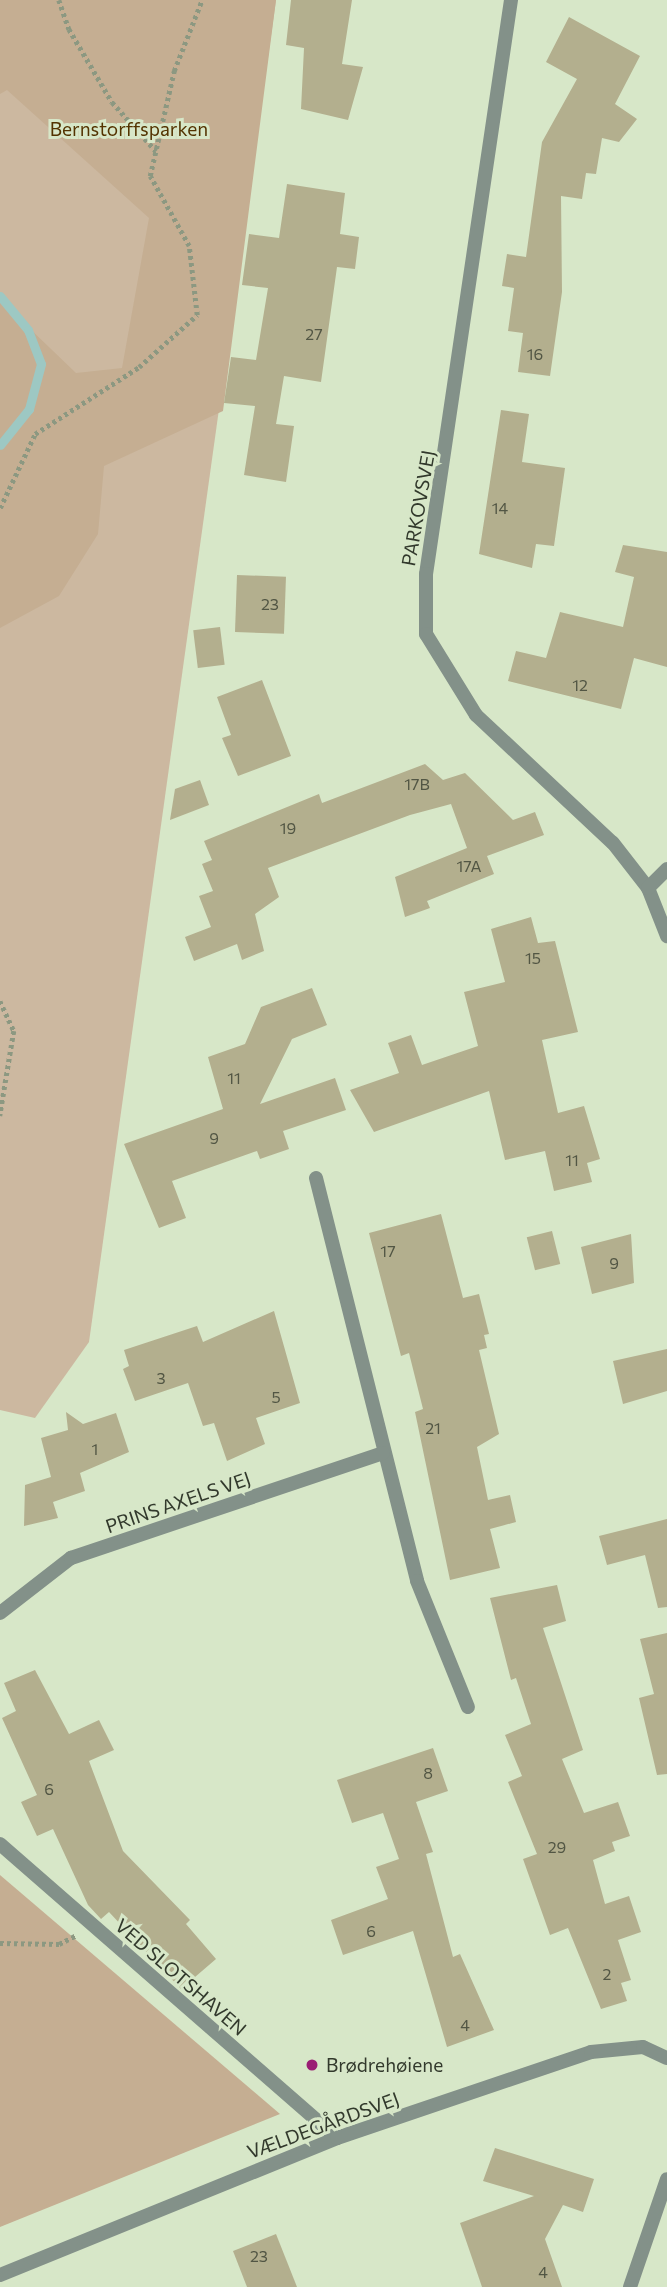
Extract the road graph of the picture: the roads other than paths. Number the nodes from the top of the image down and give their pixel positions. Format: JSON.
{"nodes":[{"id":1,"x":511,"y":0,"type":"edge"},
{"id":2,"x":667,"y":869,"type":"edge"},
{"id":3,"x":648,"y":888,"type":"junction"},
{"id":4,"x":667,"y":936,"type":"edge"},
{"id":5,"x":316,"y":1178,"type":"dead end"},
{"id":6,"x":383,"y":1453,"type":"junction"},
{"id":7,"x":0,"y":1613,"type":"edge"},
{"id":8,"x":468,"y":1707,"type":"dead end"},
{"id":9,"x":0,"y":1844,"type":"edge"},
{"id":10,"x":667,"y":2058,"type":"edge"},
{"id":11,"x":337,"y":2138,"type":"junction"},
{"id":12,"x":667,"y":2179,"type":"edge"},
{"id":13,"x":0,"y":2275,"type":"edge"},
{"id":14,"x":631,"y":2287,"type":"edge"}],
"edges":[{"from":1,"to":3,"type":"street","name":"PARKOVSVEJ"},
{"from":2,"to":3,"type":"street"},
{"from":3,"to":4,"type":"street","name":"PARKOVSVEJ"},
{"from":5,"to":6,"type":"street"},
{"from":6,"to":7,"type":"street","name":"PRINS AXELS VEJ"},
{"from":6,"to":8,"type":"street"},
{"from":9,"to":11,"type":"street","name":"VED SLOTSHAVEN"},
{"from":10,"to":11,"type":"street","name":"VÆLDEGÅRDSVEJ"},
{"from":11,"to":13,"type":"street","name":"VÆLDEGÅRDSVEJ"},
{"from":12,"to":14,"type":"street"}]}
